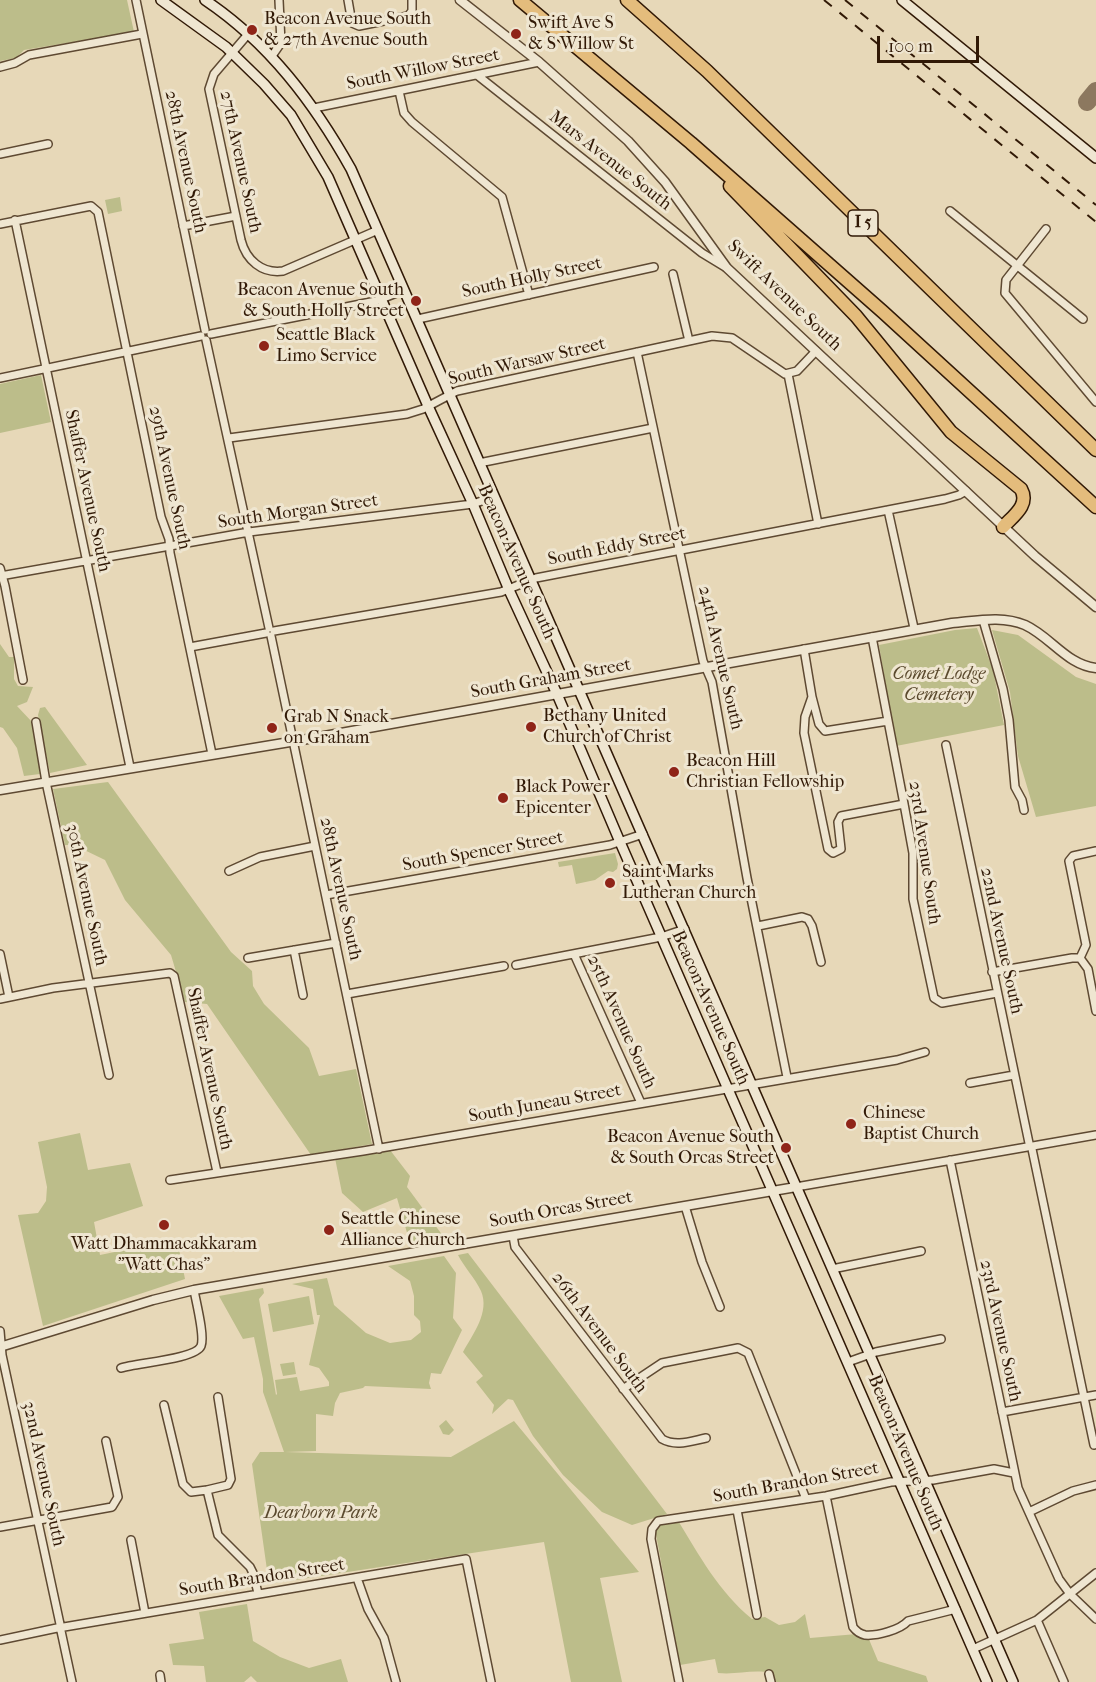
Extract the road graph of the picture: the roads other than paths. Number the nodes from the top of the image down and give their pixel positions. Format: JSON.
{"nodes":[{"id":1,"x":136,"y":0,"type":"edge"},
{"id":2,"x":161,"y":0,"type":"edge"},
{"id":3,"x":205,"y":0,"type":"edge"},
{"id":4,"x":279,"y":0,"type":"edge"},
{"id":5,"x":348,"y":0,"type":"edge"},
{"id":6,"x":412,"y":0,"type":"edge"},
{"id":7,"x":460,"y":0,"type":"edge"},
{"id":8,"x":520,"y":0,"type":"edge"},
{"id":9,"x":627,"y":0,"type":"edge"},
{"id":10,"x":902,"y":0,"type":"edge"},
{"id":11,"x":249,"y":33,"type":"junction"},
{"id":12,"x":142,"y":34,"type":"junction"},
{"id":13,"x":232,"y":53,"type":"junction"},
{"id":14,"x":272,"y":56,"type":"junction"},
{"id":15,"x":539,"y":62,"type":"junction"},
{"id":16,"x":0,"y":67,"type":"edge"},
{"id":17,"x":477,"y":75,"type":"junction"},
{"id":18,"x":399,"y":91,"type":"junction"},
{"id":19,"x":314,"y":108,"type":"junction"},
{"id":20,"x":691,"y":143,"type":"junction"},
{"id":21,"x":48,"y":144,"type":"dead end"},
{"id":22,"x":0,"y":154,"type":"edge"},
{"id":23,"x":1096,"y":158,"type":"edge"},
{"id":24,"x":950,"y":212,"type":"dead end"},
{"id":25,"x":236,"y":216,"type":"junction"},
{"id":26,"x":15,"y":220,"type":"junction"},
{"id":27,"x":0,"y":224,"type":"edge"},
{"id":28,"x":183,"y":226,"type":"junction"},
{"id":29,"x":378,"y":230,"type":"junction"},
{"id":30,"x":1046,"y":230,"type":"dead end"},
{"id":31,"x":356,"y":240,"type":"junction"},
{"id":32,"x":1017,"y":266,"type":"junction"},
{"id":33,"x":654,"y":267,"type":"dead end"},
{"id":34,"x":728,"y":268,"type":"junction"},
{"id":35,"x":673,"y":274,"type":"dead end"},
{"id":36,"x":404,"y":290,"type":"junction"},
{"id":37,"x":529,"y":295,"type":"junction"},
{"id":38,"x":382,"y":299,"type":"junction"},
{"id":39,"x":418,"y":319,"type":"junction"},
{"id":40,"x":1083,"y":320,"type":"dead end"},
{"id":41,"x":206,"y":335,"type":"junction"},
{"id":42,"x":689,"y":341,"type":"junction"},
{"id":43,"x":127,"y":351,"type":"junction"},
{"id":44,"x":816,"y":351,"type":"junction"},
{"id":45,"x":637,"y":352,"type":"junction"},
{"id":46,"x":46,"y":368,"type":"junction"},
{"id":47,"x":788,"y":374,"type":"junction"},
{"id":48,"x":0,"y":378,"type":"edge"},
{"id":49,"x":450,"y":393,"type":"junction"},
{"id":50,"x":1096,"y":402,"type":"edge"},
{"id":51,"x":428,"y":406,"type":"junction"},
{"id":52,"x":653,"y":428,"type":"junction"},
{"id":53,"x":229,"y":438,"type":"junction"},
{"id":54,"x":1096,"y":450,"type":"edge"},
{"id":55,"x":479,"y":463,"type":"junction"},
{"id":56,"x":966,"y":491,"type":"junction"},
{"id":57,"x":493,"y":497,"type":"junction"},
{"id":58,"x":473,"y":504,"type":"junction"},
{"id":59,"x":1096,"y":507,"type":"edge"},
{"id":60,"x":888,"y":510,"type":"junction"},
{"id":61,"x":818,"y":524,"type":"junction"},
{"id":62,"x":1003,"y":526,"type":"junction"},
{"id":63,"x":249,"y":532,"type":"junction"},
{"id":64,"x":169,"y":546,"type":"junction"},
{"id":65,"x":680,"y":550,"type":"junction"},
{"id":66,"x":86,"y":561,"type":"junction"},
{"id":67,"x":0,"y":568,"type":"edge"},
{"id":68,"x":1,"y":576,"type":"edge"},
{"id":69,"x":530,"y":580,"type":"junction"},
{"id":70,"x":509,"y":590,"type":"junction"},
{"id":71,"x":1096,"y":607,"type":"edge"},
{"id":72,"x":983,"y":620,"type":"junction"},
{"id":73,"x":914,"y":628,"type":"junction"},
{"id":74,"x":270,"y":632,"type":"junction"},
{"id":75,"x":872,"y":637,"type":"junction"},
{"id":76,"x":190,"y":647,"type":"junction"},
{"id":77,"x":804,"y":649,"type":"junction"},
{"id":78,"x":706,"y":668,"type":"junction"},
{"id":79,"x":1096,"y":668,"type":"edge"},
{"id":80,"x":23,"y":680,"type":"dead end"},
{"id":81,"x":578,"y":691,"type":"junction"},
{"id":82,"x":557,"y":694,"type":"junction"},
{"id":83,"x":812,"y":697,"type":"junction"},
{"id":84,"x":888,"y":721,"type":"junction"},
{"id":85,"x":36,"y":722,"type":"dead end"},
{"id":86,"x":293,"y":741,"type":"junction"},
{"id":87,"x":946,"y":745,"type":"dead end"},
{"id":88,"x":212,"y":754,"type":"junction"},
{"id":89,"x":130,"y":767,"type":"junction"},
{"id":90,"x":46,"y":782,"type":"junction"},
{"id":91,"x":0,"y":790,"type":"edge"},
{"id":92,"x":904,"y":804,"type":"junction"},
{"id":93,"x":1024,"y":810,"type":"dead end"},
{"id":94,"x":643,"y":834,"type":"junction"},
{"id":95,"x":620,"y":843,"type":"junction"},
{"id":96,"x":315,"y":846,"type":"junction"},
{"id":97,"x":1096,"y":850,"type":"edge"},
{"id":98,"x":229,"y":871,"type":"dead end"},
{"id":99,"x":326,"y":895,"type":"junction"},
{"id":100,"x":758,"y":926,"type":"junction"},
{"id":101,"x":685,"y":928,"type":"junction"},
{"id":102,"x":661,"y":938,"type":"junction"},
{"id":103,"x":336,"y":944,"type":"junction"},
{"id":104,"x":294,"y":950,"type":"junction"},
{"id":105,"x":0,"y":954,"type":"edge"},
{"id":106,"x":574,"y":954,"type":"junction"},
{"id":107,"x":248,"y":958,"type":"dead end"},
{"id":108,"x":1080,"y":958,"type":"junction"},
{"id":109,"x":821,"y":962,"type":"dead end"},
{"id":110,"x":516,"y":965,"type":"dead end"},
{"id":111,"x":504,"y":966,"type":"dead end"},
{"id":112,"x":992,"y":972,"type":"junction"},
{"id":113,"x":90,"y":983,"type":"junction"},
{"id":114,"x":997,"y":993,"type":"junction"},
{"id":115,"x":347,"y":994,"type":"junction"},
{"id":116,"x":303,"y":995,"type":"dead end"},
{"id":117,"x":9,"y":997,"type":"junction"},
{"id":118,"x":0,"y":999,"type":"edge"},
{"id":119,"x":1096,"y":1011,"type":"edge"},
{"id":120,"x":925,"y":1052,"type":"dead end"},
{"id":121,"x":109,"y":1075,"type":"dead end"},
{"id":122,"x":1014,"y":1075,"type":"junction"},
{"id":123,"x":787,"y":1077,"type":"junction"},
{"id":124,"x":970,"y":1083,"type":"dead end"},
{"id":125,"x":752,"y":1084,"type":"junction"},
{"id":126,"x":727,"y":1088,"type":"junction"},
{"id":127,"x":641,"y":1103,"type":"junction"},
{"id":128,"x":1096,"y":1135,"type":"edge"},
{"id":129,"x":1030,"y":1146,"type":"junction"},
{"id":130,"x":379,"y":1149,"type":"junction"},
{"id":131,"x":950,"y":1160,"type":"junction"},
{"id":132,"x":216,"y":1172,"type":"junction"},
{"id":133,"x":170,"y":1180,"type":"dead end"},
{"id":134,"x":796,"y":1187,"type":"junction"},
{"id":135,"x":773,"y":1192,"type":"junction"},
{"id":136,"x":685,"y":1206,"type":"junction"},
{"id":137,"x":513,"y":1236,"type":"junction"},
{"id":138,"x":921,"y":1251,"type":"dead end"},
{"id":139,"x":832,"y":1269,"type":"junction"},
{"id":140,"x":194,"y":1290,"type":"junction"},
{"id":141,"x":720,"y":1307,"type":"dead end"},
{"id":142,"x":0,"y":1331,"type":"edge"},
{"id":143,"x":940,"y":1339,"type":"dead end"},
{"id":144,"x":1,"y":1347,"type":"edge"},
{"id":145,"x":870,"y":1354,"type":"junction"},
{"id":146,"x":848,"y":1362,"type":"junction"},
{"id":147,"x":121,"y":1368,"type":"dead end"},
{"id":148,"x":623,"y":1389,"type":"junction"},
{"id":149,"x":1096,"y":1395,"type":"edge"},
{"id":150,"x":218,"y":1397,"type":"dead end"},
{"id":151,"x":1084,"y":1397,"type":"junction"},
{"id":152,"x":164,"y":1405,"type":"dead end"},
{"id":153,"x":1002,"y":1412,"type":"junction"},
{"id":154,"x":706,"y":1438,"type":"dead end"},
{"id":155,"x":106,"y":1441,"type":"dead end"},
{"id":156,"x":1094,"y":1445,"type":"dead end"},
{"id":157,"x":1014,"y":1473,"type":"junction"},
{"id":158,"x":924,"y":1480,"type":"junction"},
{"id":159,"x":899,"y":1482,"type":"junction"},
{"id":160,"x":1096,"y":1485,"type":"edge"},
{"id":161,"x":207,"y":1491,"type":"junction"},
{"id":162,"x":826,"y":1496,"type":"junction"},
{"id":163,"x":806,"y":1500,"type":"junction"},
{"id":164,"x":737,"y":1510,"type":"junction"},
{"id":165,"x":1029,"y":1512,"type":"junction"},
{"id":166,"x":38,"y":1519,"type":"junction"},
{"id":167,"x":0,"y":1527,"type":"edge"},
{"id":168,"x":131,"y":1540,"type":"dead end"},
{"id":169,"x":1096,"y":1573,"type":"edge"},
{"id":170,"x":357,"y":1578,"type":"junction"},
{"id":171,"x":258,"y":1593,"type":"junction"},
{"id":172,"x":1070,"y":1594,"type":"junction"},
{"id":173,"x":956,"y":1609,"type":"junction"},
{"id":174,"x":145,"y":1613,"type":"junction"},
{"id":175,"x":757,"y":1615,"type":"dead end"},
{"id":176,"x":1096,"y":1618,"type":"edge"},
{"id":177,"x":1037,"y":1620,"type":"junction"},
{"id":178,"x":60,"y":1627,"type":"junction"},
{"id":179,"x":0,"y":1640,"type":"edge"},
{"id":180,"x":994,"y":1640,"type":"junction"},
{"id":181,"x":972,"y":1649,"type":"junction"},
{"id":182,"x":72,"y":1682,"type":"edge"},
{"id":183,"x":396,"y":1682,"type":"edge"},
{"id":184,"x":491,"y":1682,"type":"edge"},
{"id":185,"x":679,"y":1682,"type":"edge"},
{"id":186,"x":987,"y":1682,"type":"edge"},
{"id":187,"x":1013,"y":1682,"type":"edge"},
{"id":188,"x":1064,"y":1682,"type":"edge"}],
"edges":[{"from":1,"to":12,"type":"street","name":"28th Avenue South"},
{"from":2,"to":13,"type":"main road","name":"Beacon Avenue South"},
{"from":3,"to":11,"type":"main road","name":"Beacon Avenue South"},
{"from":4,"to":14,"type":"street"},
{"from":5,"to":6,"type":"street"},
{"from":7,"to":15,"type":"street","name":"Swift Avenue South"},
{"from":8,"to":20,"type":"highway"},
{"from":9,"to":54,"type":"highway","number":"I 5"},
{"from":10,"to":23,"type":"main road"},
{"from":11,"to":13,"type":"street","name":"27th Avenue South"},
{"from":11,"to":14,"type":"main road","name":"Beacon Avenue South"},
{"from":12,"to":16,"type":"street"},
{"from":12,"to":28,"type":"street","name":"28th Avenue South"},
{"from":13,"to":25,"type":"street","name":"27th Avenue South"},
{"from":13,"to":31,"type":"main road","name":"Beacon Avenue South"},
{"from":14,"to":19,"type":"main road","name":"Beacon Avenue South"},
{"from":15,"to":17,"type":"street","name":"South Willow Street"},
{"from":15,"to":34,"type":"street","name":"Swift Avenue South"},
{"from":17,"to":18,"type":"street","name":"South Willow Street"},
{"from":17,"to":34,"type":"street","name":"Mars Avenue South"},
{"from":18,"to":19,"type":"street","name":"South Willow Street"},
{"from":18,"to":37,"type":"street"},
{"from":19,"to":29,"type":"main road","name":"Beacon Avenue South"},
{"from":20,"to":59,"type":"highway"},
{"from":20,"to":62,"type":"highway"},
{"from":21,"to":22,"type":"street"},
{"from":24,"to":32,"type":"street"},
{"from":25,"to":28,"type":"street"},
{"from":25,"to":31,"type":"street","name":"27th Avenue South"},
{"from":26,"to":27,"type":"street"},
{"from":26,"to":43,"type":"street","name":"29th Avenue South"},
{"from":26,"to":46,"type":"street","name":"Shaffer Avenue South"},
{"from":28,"to":41,"type":"street","name":"28th Avenue South"},
{"from":29,"to":31,"type":"street"},
{"from":29,"to":36,"type":"main road","name":"Beacon Avenue South"},
{"from":30,"to":32,"type":"street"},
{"from":31,"to":38,"type":"main road","name":"Beacon Avenue South"},
{"from":32,"to":40,"type":"street"},
{"from":32,"to":50,"type":"street"},
{"from":33,"to":37,"type":"street","name":"South Holly Street"},
{"from":34,"to":44,"type":"street","name":"Swift Avenue South"},
{"from":35,"to":42,"type":"street"},
{"from":36,"to":38,"type":"street"},
{"from":36,"to":39,"type":"main road","name":"Beacon Avenue South"},
{"from":37,"to":39,"type":"street","name":"South Holly Street"},
{"from":38,"to":41,"type":"street"},
{"from":38,"to":51,"type":"main road","name":"Beacon Avenue South"},
{"from":39,"to":49,"type":"main road","name":"Beacon Avenue South"},
{"from":41,"to":43,"type":"street"},
{"from":41,"to":53,"type":"street","name":"28th Avenue South"},
{"from":42,"to":45,"type":"street","name":"South Warsaw Street"},
{"from":42,"to":47,"type":"street","name":"South Warsaw Street"},
{"from":43,"to":46,"type":"street"},
{"from":43,"to":64,"type":"street","name":"29th Avenue South"},
{"from":44,"to":47,"type":"street"},
{"from":44,"to":56,"type":"street","name":"Swift Avenue South"},
{"from":45,"to":49,"type":"street","name":"South Warsaw Street"},
{"from":45,"to":52,"type":"street","name":"24th Avenue South"},
{"from":46,"to":48,"type":"street"},
{"from":46,"to":66,"type":"street","name":"Shaffer Avenue South"},
{"from":47,"to":61,"type":"street"},
{"from":49,"to":51,"type":"street","name":"South Warsaw Street"},
{"from":49,"to":55,"type":"main road","name":"Beacon Avenue South"},
{"from":51,"to":53,"type":"street","name":"South Warsaw Street"},
{"from":51,"to":58,"type":"main road","name":"Beacon Avenue South"},
{"from":52,"to":55,"type":"street"},
{"from":52,"to":65,"type":"street","name":"24th Avenue South"},
{"from":53,"to":63,"type":"street","name":"28th Avenue South"},
{"from":55,"to":57,"type":"main road","name":"Beacon Avenue South"},
{"from":56,"to":60,"type":"street","name":"South Eddy Street"},
{"from":56,"to":62,"type":"street","name":"Swift Avenue South"},
{"from":57,"to":58,"type":"street","name":"South Morgan Street"},
{"from":57,"to":69,"type":"main road","name":"Beacon Avenue South"},
{"from":58,"to":63,"type":"street","name":"South Morgan Street"},
{"from":58,"to":70,"type":"main road","name":"Beacon Avenue South"},
{"from":60,"to":61,"type":"street","name":"South Eddy Street"},
{"from":60,"to":73,"type":"street"},
{"from":61,"to":65,"type":"street","name":"South Eddy Street"},
{"from":62,"to":71,"type":"street","name":"Swift Avenue South"},
{"from":63,"to":64,"type":"street","name":"South Morgan Street"},
{"from":63,"to":74,"type":"street","name":"28th Avenue South"},
{"from":64,"to":66,"type":"street","name":"South Morgan Street"},
{"from":64,"to":76,"type":"street","name":"29th Avenue South"},
{"from":65,"to":69,"type":"street","name":"South Eddy Street"},
{"from":65,"to":78,"type":"street","name":"24th Avenue South"},
{"from":66,"to":68,"type":"street","name":"South Morgan Street"},
{"from":66,"to":89,"type":"street","name":"Shaffer Avenue South"},
{"from":67,"to":68,"type":"street"},
{"from":68,"to":80,"type":"street"},
{"from":69,"to":70,"type":"street","name":"South Eddy Street"},
{"from":69,"to":81,"type":"main road","name":"Beacon Avenue South"},
{"from":70,"to":74,"type":"street","name":"South Eddy Street"},
{"from":70,"to":82,"type":"main road","name":"Beacon Avenue South"},
{"from":72,"to":73,"type":"street","name":"South Graham Street"},
{"from":72,"to":79,"type":"street","name":"South Graham Street"},
{"from":72,"to":93,"type":"street"},
{"from":73,"to":75,"type":"street","name":"South Graham Street"},
{"from":74,"to":76,"type":"street","name":"South Eddy Street"},
{"from":74,"to":86,"type":"street","name":"28th Avenue South"},
{"from":75,"to":77,"type":"street","name":"South Graham Street"},
{"from":75,"to":84,"type":"street","name":"23rd Avenue South"},
{"from":76,"to":88,"type":"street","name":"29th Avenue South"},
{"from":77,"to":78,"type":"street","name":"South Graham Street"},
{"from":77,"to":83,"type":"street"},
{"from":78,"to":81,"type":"street","name":"South Graham Street"},
{"from":78,"to":100,"type":"street","name":"24th Avenue South"},
{"from":81,"to":82,"type":"street","name":"South Graham Street"},
{"from":81,"to":94,"type":"main road","name":"Beacon Avenue South"},
{"from":82,"to":86,"type":"street","name":"South Graham Street"},
{"from":82,"to":95,"type":"main road","name":"Beacon Avenue South"},
{"from":83,"to":84,"type":"street"},
{"from":83,"to":92,"type":"street"},
{"from":84,"to":92,"type":"street","name":"23rd Avenue South"},
{"from":85,"to":90,"type":"street","name":"30th Avenue South"},
{"from":86,"to":88,"type":"street","name":"South Graham Street"},
{"from":86,"to":96,"type":"street","name":"28th Avenue South"},
{"from":87,"to":112,"type":"street","name":"22nd Avenue South"},
{"from":88,"to":89,"type":"street","name":"South Graham Street"},
{"from":89,"to":90,"type":"street","name":"South Graham Street"},
{"from":90,"to":91,"type":"street","name":"South Graham Street"},
{"from":90,"to":113,"type":"street","name":"30th Avenue South"},
{"from":92,"to":114,"type":"street","name":"23rd Avenue South"},
{"from":94,"to":95,"type":"street","name":"South Spencer Street"},
{"from":94,"to":101,"type":"main road","name":"Beacon Avenue South"},
{"from":95,"to":99,"type":"street","name":"South Spencer Street"},
{"from":95,"to":102,"type":"main road","name":"Beacon Avenue South"},
{"from":96,"to":98,"type":"street"},
{"from":96,"to":99,"type":"street","name":"28th Avenue South"},
{"from":97,"to":108,"type":"street"},
{"from":99,"to":103,"type":"street","name":"28th Avenue South"},
{"from":100,"to":109,"type":"street"},
{"from":100,"to":123,"type":"street","name":"24th Avenue South"},
{"from":101,"to":102,"type":"street"},
{"from":101,"to":125,"type":"main road","name":"Beacon Avenue South"},
{"from":102,"to":106,"type":"street"},
{"from":102,"to":126,"type":"main road","name":"Beacon Avenue South"},
{"from":103,"to":104,"type":"street"},
{"from":103,"to":115,"type":"street","name":"28th Avenue South"},
{"from":104,"to":107,"type":"street"},
{"from":104,"to":116,"type":"street"},
{"from":105,"to":117,"type":"street"},
{"from":106,"to":110,"type":"street"},
{"from":106,"to":127,"type":"street","name":"25th Avenue South"},
{"from":108,"to":112,"type":"street"},
{"from":108,"to":119,"type":"street"},
{"from":111,"to":115,"type":"street"},
{"from":112,"to":114,"type":"street","name":"22nd Avenue South"},
{"from":113,"to":117,"type":"street"},
{"from":113,"to":121,"type":"street","name":"30th Avenue South"},
{"from":113,"to":132,"type":"street","name":"Shaffer Avenue South"},
{"from":114,"to":122,"type":"street","name":"22nd Avenue South"},
{"from":115,"to":130,"type":"street","name":"28th Avenue South"},
{"from":117,"to":118,"type":"street"},
{"from":120,"to":123,"type":"street","name":"South Juneau Street"},
{"from":122,"to":124,"type":"street"},
{"from":122,"to":129,"type":"street","name":"22nd Avenue South"},
{"from":123,"to":125,"type":"street","name":"South Juneau Street"},
{"from":125,"to":126,"type":"street","name":"South Juneau Street"},
{"from":125,"to":134,"type":"main road","name":"Beacon Avenue South"},
{"from":126,"to":127,"type":"street","name":"South Juneau Street"},
{"from":126,"to":135,"type":"main road","name":"Beacon Avenue South"},
{"from":127,"to":130,"type":"street","name":"South Juneau Street"},
{"from":128,"to":129,"type":"street","name":"South Orcas Street"},
{"from":129,"to":131,"type":"street","name":"South Orcas Street"},
{"from":129,"to":151,"type":"street","name":"22nd Avenue South"},
{"from":130,"to":132,"type":"street","name":"South Juneau Street"},
{"from":131,"to":134,"type":"street","name":"South Orcas Street"},
{"from":131,"to":153,"type":"street","name":"23rd Avenue South"},
{"from":132,"to":133,"type":"street","name":"South Juneau Street"},
{"from":134,"to":135,"type":"street","name":"South Orcas Street"},
{"from":134,"to":139,"type":"main road","name":"Beacon Avenue South"},
{"from":135,"to":136,"type":"street","name":"South Orcas Street"},
{"from":135,"to":146,"type":"main road","name":"Beacon Avenue South"},
{"from":136,"to":137,"type":"street","name":"South Orcas Street"},
{"from":136,"to":141,"type":"street"},
{"from":137,"to":140,"type":"street","name":"South Orcas Street"},
{"from":137,"to":148,"type":"street","name":"26th Avenue South"},
{"from":138,"to":139,"type":"street"},
{"from":139,"to":145,"type":"main road","name":"Beacon Avenue South"},
{"from":140,"to":144,"type":"street","name":"South Orcas Street"},
{"from":140,"to":147,"type":"street"},
{"from":142,"to":144,"type":"street","name":"32nd Avenue South"},
{"from":143,"to":145,"type":"street"},
{"from":144,"to":166,"type":"street","name":"32nd Avenue South"},
{"from":145,"to":146,"type":"street"},
{"from":145,"to":158,"type":"main road","name":"Beacon Avenue South"},
{"from":146,"to":159,"type":"main road","name":"Beacon Avenue South"},
{"from":148,"to":154,"type":"street","name":"26th Avenue South"},
{"from":148,"to":163,"type":"street"},
{"from":149,"to":151,"type":"street"},
{"from":150,"to":161,"type":"street"},
{"from":151,"to":153,"type":"street"},
{"from":151,"to":156,"type":"street","name":"22nd Avenue South"},
{"from":152,"to":161,"type":"street"},
{"from":153,"to":157,"type":"street","name":"23rd Avenue South"},
{"from":155,"to":166,"type":"street"},
{"from":157,"to":158,"type":"street","name":"South Brandon Street"},
{"from":157,"to":165,"type":"street","name":"23rd Avenue South"},
{"from":158,"to":159,"type":"street","name":"South Brandon Street"},
{"from":158,"to":180,"type":"main road","name":"Beacon Avenue South"},
{"from":159,"to":162,"type":"street","name":"South Brandon Street"},
{"from":159,"to":173,"type":"main road","name":"Beacon Avenue South"},
{"from":160,"to":165,"type":"street"},
{"from":161,"to":171,"type":"street"},
{"from":162,"to":163,"type":"street","name":"South Brandon Street"},
{"from":162,"to":173,"type":"street"},
{"from":163,"to":164,"type":"street","name":"South Brandon Street"},
{"from":164,"to":175,"type":"street"},
{"from":164,"to":185,"type":"street","name":"South Brandon Street"},
{"from":165,"to":172,"type":"street","name":"23rd Avenue South"},
{"from":166,"to":167,"type":"street"},
{"from":166,"to":178,"type":"street","name":"32nd Avenue South"},
{"from":168,"to":174,"type":"street"},
{"from":169,"to":172,"type":"street"},
{"from":170,"to":171,"type":"street","name":"South Brandon Street"},
{"from":170,"to":183,"type":"street"},
{"from":170,"to":184,"type":"street","name":"South Brandon Street"},
{"from":171,"to":174,"type":"street","name":"South Brandon Street"},
{"from":172,"to":176,"type":"street","name":"23rd Avenue South"},
{"from":172,"to":177,"type":"street"},
{"from":173,"to":181,"type":"main road","name":"Beacon Avenue South"},
{"from":174,"to":178,"type":"street","name":"South Brandon Street"},
{"from":177,"to":180,"type":"street"},
{"from":177,"to":188,"type":"street"},
{"from":178,"to":179,"type":"street","name":"South Brandon Street"},
{"from":178,"to":182,"type":"street","name":"32nd Avenue South"},
{"from":180,"to":181,"type":"street"},
{"from":180,"to":187,"type":"main road","name":"Beacon Avenue South"},
{"from":181,"to":186,"type":"main road","name":"Beacon Avenue South"}]}
